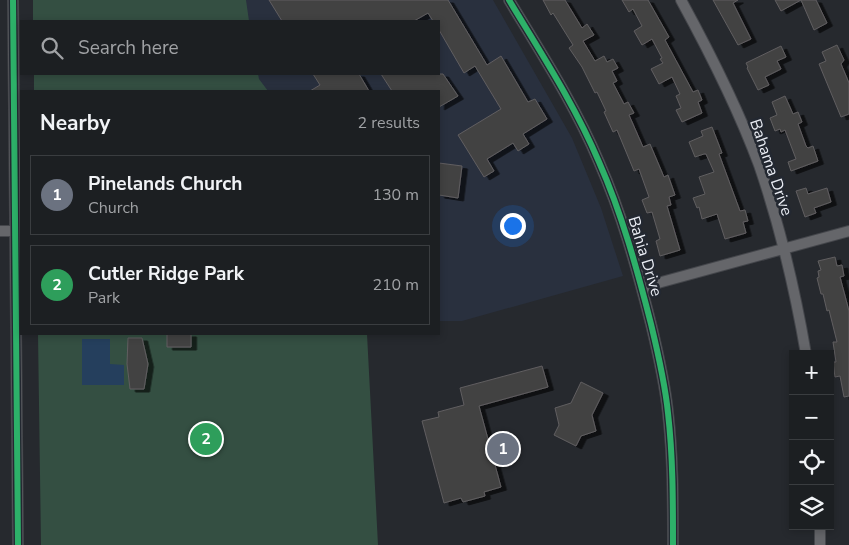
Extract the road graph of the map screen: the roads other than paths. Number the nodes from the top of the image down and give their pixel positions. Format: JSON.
{"nodes":[{"id":1,"x":13,"y":0,"type":"edge"},
{"id":2,"x":509,"y":0,"type":"edge"},
{"id":3,"x":681,"y":0,"type":"edge"},
{"id":4,"x":0,"y":231,"type":"edge"},
{"id":5,"x":15,"y":231,"type":"junction"},
{"id":6,"x":849,"y":231,"type":"edge"},
{"id":7,"x":783,"y":248,"type":"junction"},
{"id":8,"x":643,"y":292,"type":"junction"},
{"id":9,"x":805,"y":350,"type":"edge"},
{"id":10,"x":820,"y":530,"type":"edge"},
{"id":11,"x":18,"y":545,"type":"edge"},
{"id":12,"x":673,"y":545,"type":"edge"},
{"id":13,"x":820,"y":545,"type":"edge"}],
"edges":[{"from":1,"to":5,"type":"street"},
{"from":2,"to":8,"type":"street","name":"Bahia Drive"},
{"from":3,"to":7,"type":"street","name":"Bahama Drive"},
{"from":4,"to":5,"type":"street"},
{"from":5,"to":11,"type":"street"},
{"from":6,"to":7,"type":"street"},
{"from":7,"to":8,"type":"street"},
{"from":7,"to":9,"type":"street","name":"Bahama Drive"},
{"from":8,"to":12,"type":"street","name":"Bahia Drive"},
{"from":10,"to":13,"type":"street"}]}
